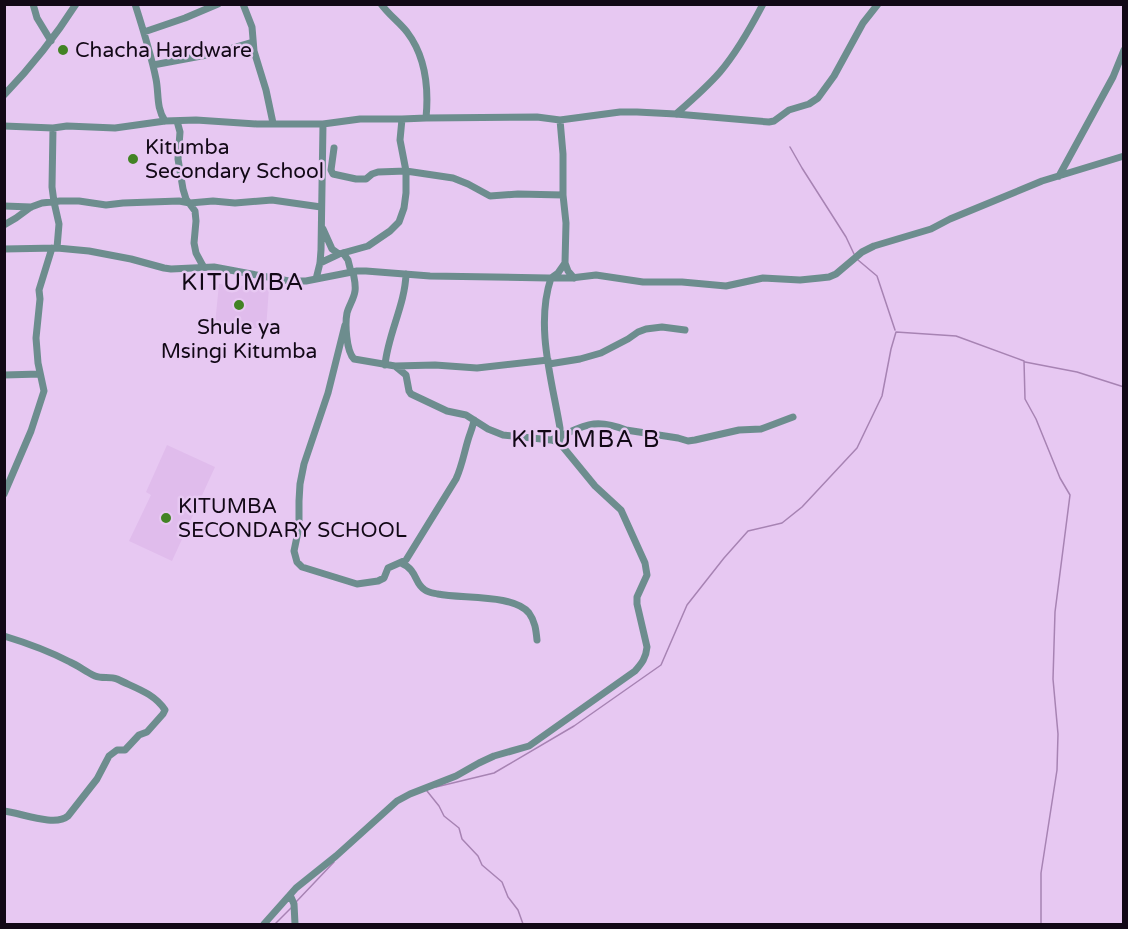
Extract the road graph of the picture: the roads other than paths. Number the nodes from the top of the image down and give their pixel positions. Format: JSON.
{"nodes":[{"id":1,"x":33,"y":4,"type":"edge"},
{"id":2,"x":76,"y":4,"type":"edge"},
{"id":3,"x":135,"y":4,"type":"edge"},
{"id":4,"x":218,"y":4,"type":"edge"},
{"id":5,"x":243,"y":4,"type":"edge"},
{"id":6,"x":764,"y":4,"type":"edge"},
{"id":7,"x":878,"y":4,"type":"edge"},
{"id":8,"x":385,"y":6,"type":"edge"},
{"id":9,"x":144,"y":32,"type":"junction"},
{"id":10,"x":51,"y":41,"type":"junction"},
{"id":11,"x":253,"y":42,"type":"junction"},
{"id":12,"x":1124,"y":50,"type":"edge"},
{"id":13,"x":153,"y":65,"type":"junction"},
{"id":14,"x":4,"y":95,"type":"edge"},
{"id":15,"x":676,"y":114,"type":"junction"},
{"id":16,"x":426,"y":118,"type":"junction"},
{"id":17,"x":402,"y":119,"type":"junction"},
{"id":18,"x":560,"y":120,"type":"junction"},
{"id":19,"x":165,"y":121,"type":"junction"},
{"id":20,"x":177,"y":121,"type":"junction"},
{"id":21,"x":273,"y":123,"type":"junction"},
{"id":22,"x":322,"y":124,"type":"junction"},
{"id":23,"x":4,"y":126,"type":"edge"},
{"id":24,"x":51,"y":130,"type":"junction"},
{"id":25,"x":334,"y":148,"type":"dead end"},
{"id":26,"x":1124,"y":156,"type":"edge"},
{"id":27,"x":406,"y":171,"type":"junction"},
{"id":28,"x":1059,"y":176,"type":"junction"},
{"id":29,"x":563,"y":195,"type":"junction"},
{"id":30,"x":54,"y":201,"type":"junction"},
{"id":31,"x":190,"y":203,"type":"junction"},
{"id":32,"x":4,"y":206,"type":"edge"},
{"id":33,"x":31,"y":207,"type":"junction"},
{"id":34,"x":321,"y":207,"type":"junction"},
{"id":35,"x":321,"y":224,"type":"junction"},
{"id":36,"x":4,"y":225,"type":"edge"},
{"id":37,"x":54,"y":248,"type":"junction"},
{"id":38,"x":4,"y":249,"type":"edge"},
{"id":39,"x":341,"y":254,"type":"junction"},
{"id":40,"x":320,"y":263,"type":"junction"},
{"id":41,"x":565,"y":263,"type":"junction"},
{"id":42,"x":204,"y":266,"type":"junction"},
{"id":43,"x":352,"y":272,"type":"junction"},
{"id":44,"x":406,"y":274,"type":"junction"},
{"id":45,"x":551,"y":278,"type":"junction"},
{"id":46,"x":574,"y":278,"type":"junction"},
{"id":47,"x":316,"y":279,"type":"junction"},
{"id":48,"x":346,"y":320,"type":"junction"},
{"id":49,"x":685,"y":330,"type":"dead end"},
{"id":50,"x":548,"y":362,"type":"junction"},
{"id":51,"x":385,"y":365,"type":"junction"},
{"id":52,"x":395,"y":366,"type":"junction"},
{"id":53,"x":40,"y":374,"type":"junction"},
{"id":54,"x":4,"y":375,"type":"edge"},
{"id":55,"x":793,"y":417,"type":"dead end"},
{"id":56,"x":474,"y":420,"type":"junction"},
{"id":57,"x":561,"y":440,"type":"junction"},
{"id":58,"x":4,"y":494,"type":"edge"},
{"id":59,"x":400,"y":563,"type":"junction"},
{"id":60,"x":4,"y":636,"type":"edge"},
{"id":61,"x":537,"y":640,"type":"dead end"},
{"id":62,"x":4,"y":811,"type":"edge"},
{"id":63,"x":290,"y":895,"type":"junction"},
{"id":64,"x":264,"y":924,"type":"edge"},
{"id":65,"x":295,"y":924,"type":"edge"}],
"edges":[{"from":1,"to":10,"type":"street"},
{"from":2,"to":10,"type":"street"},
{"from":3,"to":9,"type":"street"},
{"from":4,"to":9,"type":"street"},
{"from":5,"to":11,"type":"street"},
{"from":6,"to":15,"type":"street"},
{"from":7,"to":15,"type":"street"},
{"from":8,"to":16,"type":"street"},
{"from":9,"to":13,"type":"street"},
{"from":10,"to":14,"type":"street"},
{"from":11,"to":13,"type":"street"},
{"from":11,"to":21,"type":"street"},
{"from":12,"to":28,"type":"street"},
{"from":13,"to":19,"type":"street"},
{"from":15,"to":18,"type":"street"},
{"from":16,"to":17,"type":"street"},
{"from":16,"to":18,"type":"street"},
{"from":17,"to":22,"type":"street"},
{"from":17,"to":27,"type":"street"},
{"from":18,"to":29,"type":"street"},
{"from":19,"to":20,"type":"street"},
{"from":19,"to":24,"type":"street"},
{"from":20,"to":21,"type":"street"},
{"from":20,"to":31,"type":"street"},
{"from":21,"to":22,"type":"street"},
{"from":22,"to":34,"type":"street"},
{"from":23,"to":24,"type":"street"},
{"from":24,"to":30,"type":"street"},
{"from":25,"to":27,"type":"street"},
{"from":26,"to":28,"type":"street"},
{"from":27,"to":29,"type":"street"},
{"from":27,"to":39,"type":"street"},
{"from":28,"to":46,"type":"street"},
{"from":29,"to":41,"type":"street"},
{"from":30,"to":31,"type":"street"},
{"from":30,"to":33,"type":"street"},
{"from":30,"to":37,"type":"street"},
{"from":31,"to":34,"type":"street"},
{"from":31,"to":42,"type":"street"},
{"from":32,"to":33,"type":"street"},
{"from":33,"to":36,"type":"street"},
{"from":34,"to":35,"type":"street"},
{"from":35,"to":39,"type":"street"},
{"from":35,"to":40,"type":"street"},
{"from":37,"to":38,"type":"street"},
{"from":37,"to":42,"type":"street"},
{"from":37,"to":53,"type":"street"},
{"from":39,"to":40,"type":"street"},
{"from":39,"to":43,"type":"street"},
{"from":40,"to":47,"type":"street"},
{"from":41,"to":45,"type":"street"},
{"from":41,"to":46,"type":"street"},
{"from":42,"to":47,"type":"street"},
{"from":43,"to":44,"type":"street"},
{"from":43,"to":47,"type":"street"},
{"from":43,"to":48,"type":"street"},
{"from":44,"to":45,"type":"street"},
{"from":44,"to":51,"type":"street"},
{"from":45,"to":46,"type":"street"},
{"from":45,"to":50,"type":"street"},
{"from":48,"to":51,"type":"street"},
{"from":48,"to":59,"type":"street"},
{"from":49,"to":50,"type":"street"},
{"from":50,"to":52,"type":"street"},
{"from":50,"to":57,"type":"street"},
{"from":51,"to":52,"type":"street"},
{"from":52,"to":56,"type":"street"},
{"from":53,"to":54,"type":"street"},
{"from":53,"to":58,"type":"street"},
{"from":55,"to":57,"type":"street"},
{"from":56,"to":57,"type":"street"},
{"from":56,"to":59,"type":"street"},
{"from":57,"to":63,"type":"street"},
{"from":59,"to":61,"type":"street"},
{"from":60,"to":62,"type":"street"},
{"from":63,"to":64,"type":"street"},
{"from":63,"to":65,"type":"street"}]}
